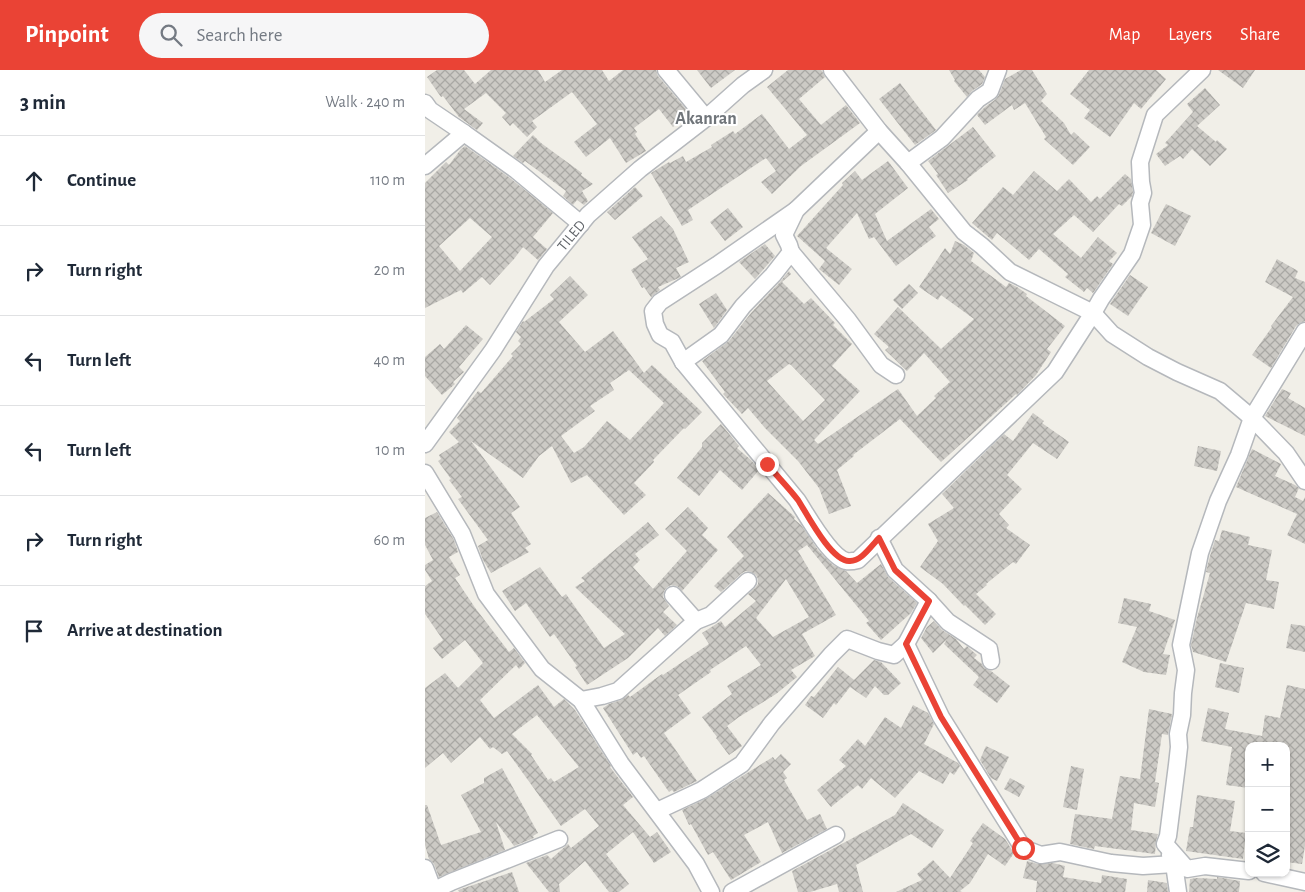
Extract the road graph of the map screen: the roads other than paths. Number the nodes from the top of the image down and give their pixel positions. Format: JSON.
{"nodes":[{"id":1,"x":665,"y":70,"type":"edge"},
{"id":2,"x":764,"y":70,"type":"edge"},
{"id":3,"x":832,"y":70,"type":"edge"},
{"id":4,"x":998,"y":70,"type":"edge"},
{"id":5,"x":1202,"y":70,"type":"edge"},
{"id":6,"x":425,"y":103,"type":"edge"},
{"id":7,"x":706,"y":118,"type":"junction"},
{"id":8,"x":879,"y":131,"type":"junction"},
{"id":9,"x":464,"y":133,"type":"junction"},
{"id":10,"x":908,"y":163,"type":"junction"},
{"id":11,"x":425,"y":166,"type":"edge"},
{"id":12,"x":796,"y":210,"type":"junction"},
{"id":13,"x":581,"y":224,"type":"junction"},
{"id":14,"x":791,"y":252,"type":"junction"},
{"id":15,"x":1093,"y":314,"type":"junction"},
{"id":16,"x":1305,"y":331,"type":"edge"},
{"id":17,"x":683,"y":362,"type":"junction"},
{"id":18,"x":896,"y":375,"type":"dead end"},
{"id":19,"x":1252,"y":418,"type":"junction"},
{"id":20,"x":425,"y":444,"type":"edge"},
{"id":21,"x":425,"y":473,"type":"edge"},
{"id":22,"x":1305,"y":481,"type":"edge"},
{"id":23,"x":879,"y":538,"type":"junction"},
{"id":24,"x":749,"y":581,"type":"dead end"},
{"id":25,"x":673,"y":594,"type":"dead end"},
{"id":26,"x":929,"y":601,"type":"junction"},
{"id":27,"x":696,"y":621,"type":"junction"},
{"id":28,"x":906,"y":644,"type":"junction"},
{"id":29,"x":991,"y":661,"type":"dead end"},
{"id":30,"x":581,"y":700,"type":"junction"},
{"id":31,"x":657,"y":811,"type":"junction"},
{"id":32,"x":836,"y":835,"type":"dead end"},
{"id":33,"x":559,"y":839,"type":"dead end"},
{"id":34,"x":1165,"y":844,"type":"junction"},
{"id":35,"x":1174,"y":864,"type":"junction"},
{"id":36,"x":1245,"y":871,"type":"edge"},
{"id":37,"x":426,"y":872,"type":"edge"},
{"id":38,"x":1282,"y":877,"type":"edge"},
{"id":39,"x":1305,"y":882,"type":"edge"},
{"id":40,"x":433,"y":892,"type":"edge"},
{"id":41,"x":711,"y":892,"type":"edge"},
{"id":42,"x":732,"y":892,"type":"edge"},
{"id":43,"x":1178,"y":892,"type":"edge"}],
"edges":[{"from":1,"to":7,"type":"street"},
{"from":2,"to":7,"type":"street","name":"TILED"},
{"from":3,"to":8,"type":"street"},
{"from":4,"to":10,"type":"street"},
{"from":5,"to":15,"type":"street"},
{"from":6,"to":9,"type":"street"},
{"from":7,"to":13,"type":"street","name":"TILED"},
{"from":8,"to":10,"type":"street"},
{"from":8,"to":12,"type":"street"},
{"from":9,"to":11,"type":"street"},
{"from":9,"to":13,"type":"street"},
{"from":10,"to":15,"type":"street"},
{"from":12,"to":14,"type":"street"},
{"from":12,"to":17,"type":"street"},
{"from":13,"to":20,"type":"street","name":"TILED"},
{"from":14,"to":17,"type":"street"},
{"from":14,"to":18,"type":"street"},
{"from":15,"to":19,"type":"street"},
{"from":15,"to":23,"type":"street"},
{"from":16,"to":19,"type":"street"},
{"from":17,"to":23,"type":"street"},
{"from":19,"to":22,"type":"street"},
{"from":19,"to":34,"type":"street"},
{"from":21,"to":30,"type":"street"},
{"from":23,"to":26,"type":"street"},
{"from":24,"to":27,"type":"street"},
{"from":25,"to":27,"type":"street"},
{"from":26,"to":28,"type":"street"},
{"from":26,"to":29,"type":"street"},
{"from":27,"to":30,"type":"street"},
{"from":28,"to":31,"type":"street"},
{"from":28,"to":35,"type":"street"},
{"from":30,"to":31,"type":"street"},
{"from":31,"to":41,"type":"street"},
{"from":32,"to":42,"type":"street"},
{"from":33,"to":40,"type":"street"},
{"from":34,"to":35,"type":"street"},
{"from":34,"to":36,"type":"street"},
{"from":35,"to":43,"type":"street"},
{"from":37,"to":40,"type":"street"},
{"from":38,"to":39,"type":"street"}]}
